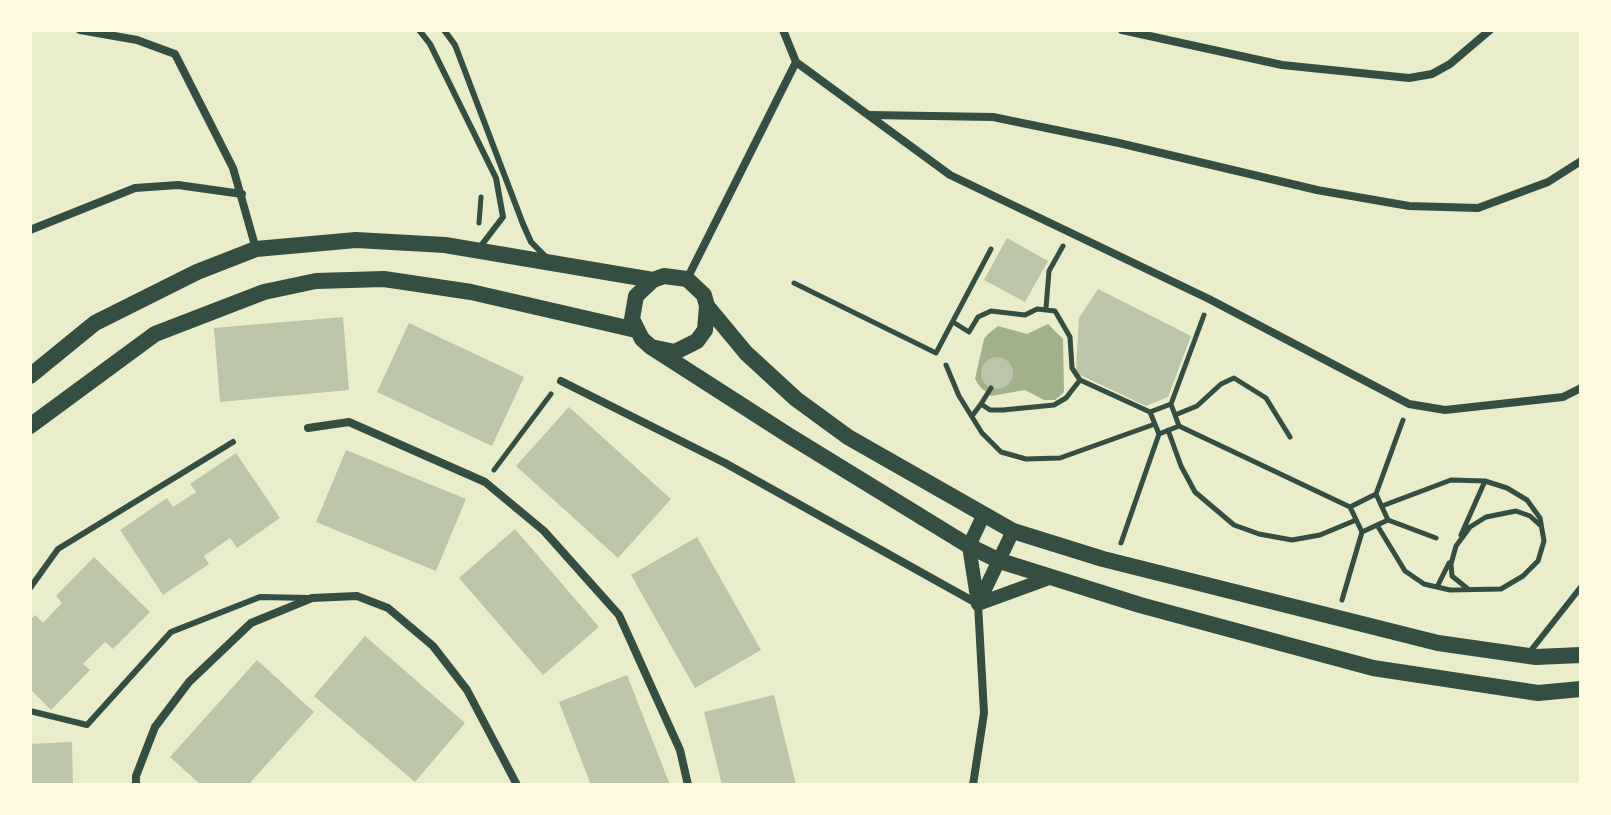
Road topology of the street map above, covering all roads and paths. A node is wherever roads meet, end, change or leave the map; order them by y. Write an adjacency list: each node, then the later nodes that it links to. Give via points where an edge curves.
1 (80, 30): 10 (street, via 137,40 175,54)
2 (419, 30): 15 (lane, via 496,178 503,217)
3 (444, 30): 16 (lane, via 455,45 531,242)
4 (783, 30): 7 (street)
5 (1122, 30): 6 (street, via 1282,65 1409,78 1441,69)
6 (1490, 30)
7 (796, 62): 8 (street); 17 (street)
8 (869, 115): 9 (street, via 993,117 1409,206 1478,208 1548,182); 12 (street, via 950,175)
9 (1581, 161)
10 (242, 194): 11 (street, via 178,185 135,188); 13 (street)
11 (30, 230)
12 (1070, 234): 20 (street); 22 (path, via 1049,271)
13 (256, 249): 15 (main road, via 356,240); 27 (main road, via 95,323)
14 (991, 249): 23 (path)
15 (477, 250): 16 (main road)
16 (551, 263): 18 (main road)
17 (687, 279): 18 (main road); 21 (main road, via 704,295)
18 (653, 280): 24 (main road, via 636,296)
19 (794, 283): 23 (path, via 936,353)
20 (1209, 299): 33 (path); 34 (street)
21 (707, 306): 25 (main road, via 705,330 697,341 675,352); 51 (main road, via 746,353 796,399 848,437)
22 (1046, 308): 23 (path, via 1025,315 991,311 978,317 969,332); 28 (path, via 1055,311 1070,337 1072,368)
23 (953, 322)
24 (636, 330): 25 (main road); 39 (main road, via 457,289 384,279 316,281 264,292 155,334)
25 (651, 347): 59 (main road)
26 (946, 365): 37 (path)
27 (30, 376)
28 (1080, 380): 32 (path, via 1054,405 990,410); 35 (path)
29 (561, 381): 47 (path); 69 (street, via 725,463)
30 (991, 388): 32 (path)
31 (1581, 388): 34 (street, via 1563,397 1445,410)
32 (981, 404): 37 (path)
33 (1171, 404): 35 (path); 36 (path)
34 (1409, 404): 48 (path)
35 (1150, 412): 38 (path)
36 (1175, 415): 40 (path); 44 (path, via 1197,406 1234,378 1266,398)
37 (972, 417): 38 (path, via 1001,452 1026,459 1060,458)
38 (1155, 424): 43 (path)
39 (30, 426)
40 (1179, 426): 42 (path); 50 (path)
41 (308, 428): 47 (street, via 349,422)
42 (1168, 430): 43 (path); 52 (path, via 1195,492 1234,525 1292,540)
43 (1159, 434): 62 (path)
44 (1290, 437)
45 (233, 442): 66 (lane, via 58,549)
46 (1485, 481): 49 (path, via 1451,480); 55 (path, via 1527,500); 60 (path)
47 (485, 482): 77 (street, via 544,531 619,615 680,750)
48 (1376, 494): 49 (path); 50 (path)
49 (1382, 506): 53 (path)
50 (1350, 507): 52 (path)
51 (983, 516): 56 (main road); 59 (street)
52 (1356, 520): 57 (path)
53 (1388, 520): 54 (path); 58 (path)
54 (1377, 525): 57 (path); 64 (path, via 1405,571)
55 (1542, 526): 60 (path, via 1530,516 1502,512 1470,527); 67 (path, via 1538,561 1523,576 1501,589)
56 (1013, 531): 61 (street); 62 (main road)
57 (1362, 532): 70 (path)
58 (1436, 538)
59 (969, 546): 61 (main road); 69 (street)
60 (1456, 546): 64 (path); 67 (path, via 1452,576)
61 (1000, 561): 63 (main road); 69 (street)
62 (1114, 562): 70 (main road)
63 (1052, 577): 69 (street); 73 (main road, via 1373,668 1538,693)
64 (1437, 587): 67 (path)
65 (1581, 587): 72 (lane)
66 (30, 588)
67 (1476, 592)
68 (312, 598): 74 (lane, via 260,597 171,632 87,725); 75 (street, via 251,623 189,682 155,727); 76 (street, via 357,596 378,604 433,646 467,690)
69 (978, 604): 78 (street, via 984,713)
70 (1336, 619): 72 (main road, via 1438,643)
71 (1581, 655): 72 (main road)
72 (1527, 656)
73 (1581, 689)
74 (30, 711)
75 (136, 785)
76 (517, 785)
77 (688, 785)
78 (973, 785)

